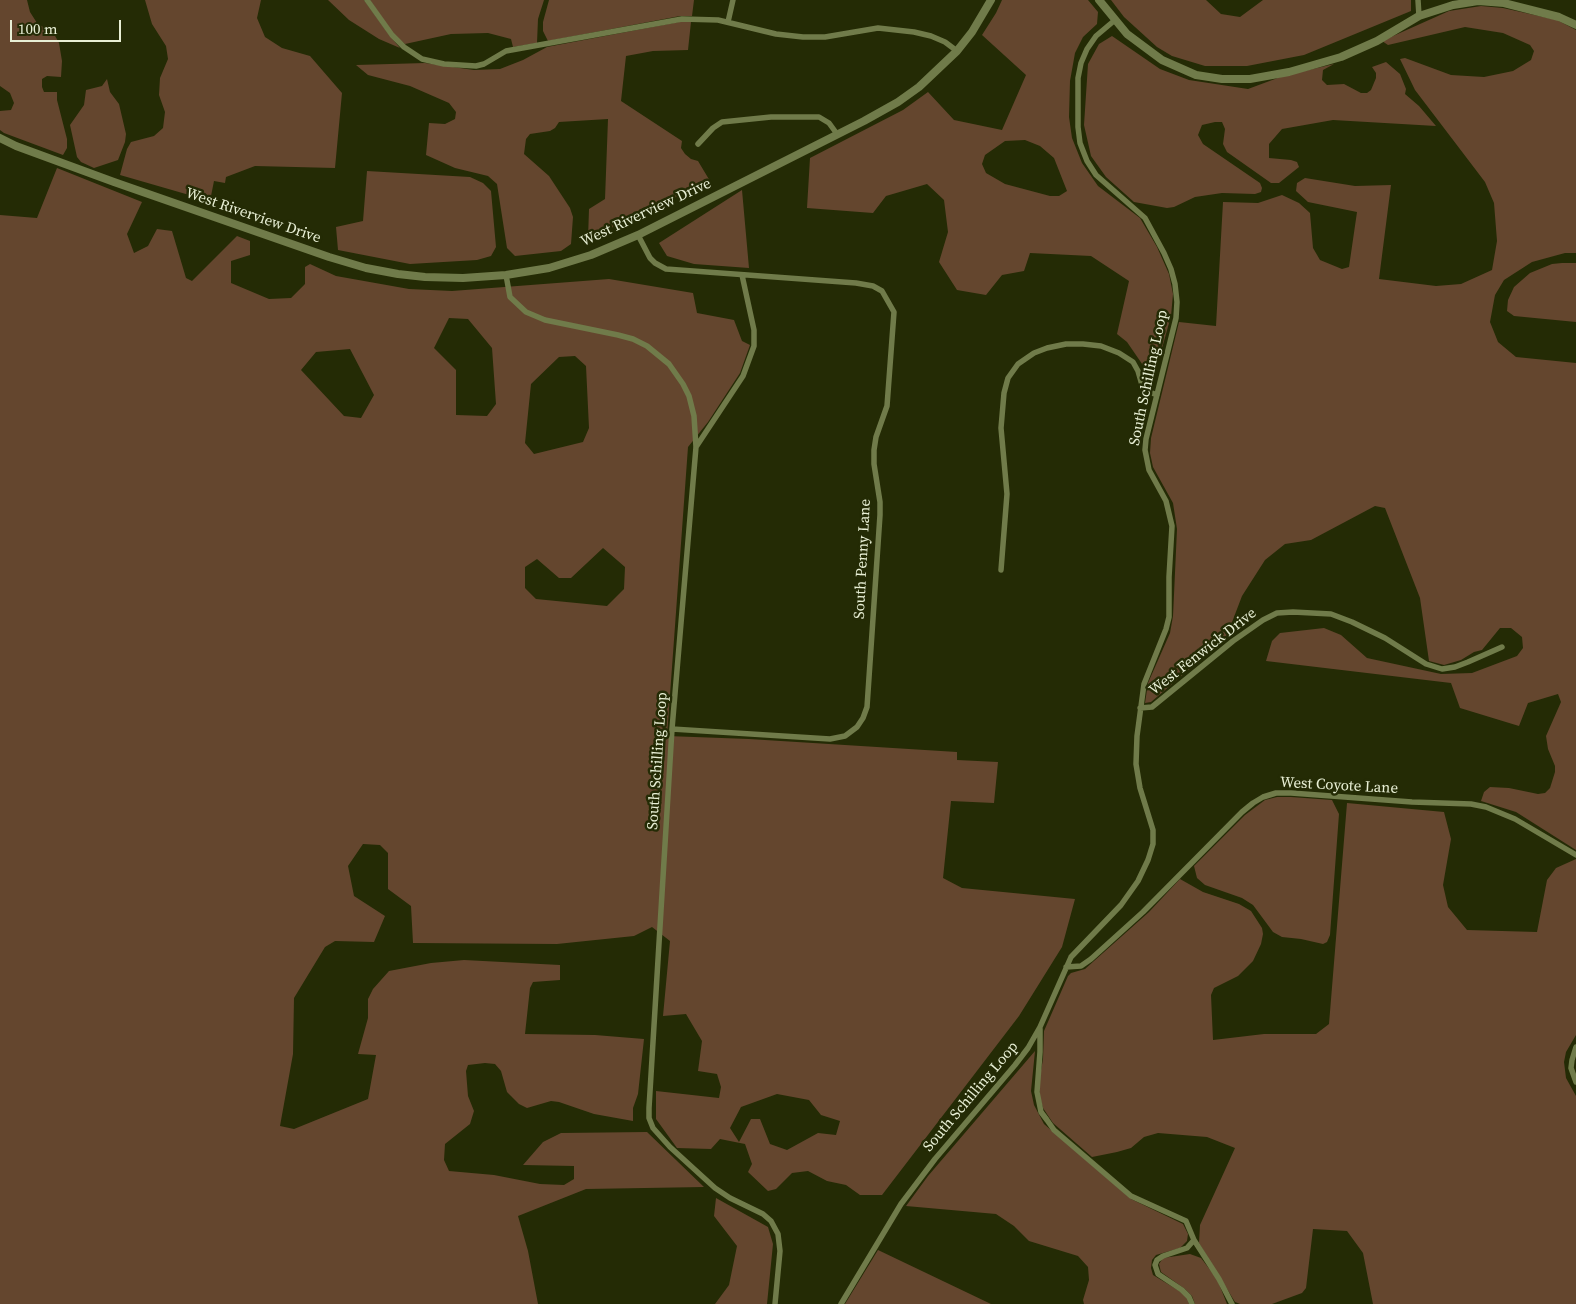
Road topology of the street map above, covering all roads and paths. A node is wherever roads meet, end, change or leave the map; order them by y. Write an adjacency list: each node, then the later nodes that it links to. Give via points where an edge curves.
1 (367, 0): 8 (street, via 392,35 422,59 476,66 506,51 665,22 700,19)
2 (733, 0): 8 (street)
3 (991, 0): 10 (street, West Riverview Drive)
4 (1099, 0): 7 (street)
5 (1418, 0): 6 (street)
6 (1420, 16): 7 (street, via 1341,57 1250,80 1196,75 1162,60 1127,34); 9 (street, via 1478,1 1532,9)
7 (1115, 20): 17 (street, South Schilling Loop, via 1096,36 1081,63 1078,127 1086,161 1106,184 1145,218 1171,269 1176,293 1176,318)
8 (728, 22): 10 (street, via 803,37 878,28 914,32 945,42)
9 (1576, 25)
10 (957, 51): 11 (street, West Riverview Drive, via 898,102)
11 (838, 134): 13 (street, via 829,123 819,118 771,117 722,122); 14 (street, West Riverview Drive)
12 (0, 138): 15 (street, West Riverview Drive, via 114,182 366,268 425,277)
13 (698, 144)
14 (638, 234): 15 (street, West Riverview Drive, via 583,258); 16 (street, South Penny Lane, via 650,258 666,268)
15 (506, 275): 18 (street, South Schilling Loop, via 510,297 526,312 545,320 633,339 660,355 677,374 689,396)
16 (742, 275): 18 (street, via 754,330 754,346 743,376); 22 (street, South Penny Lane, via 873,286 882,291 894,312 888,406 874,450 880,515 866,707 857,727 845,736 830,739)
17 (1157, 395): 19 (street, via 1142,385 1132,362 1101,346 1066,344 1034,353 1018,364 1008,378 1004,393 1001,428 1007,494); 21 (street, South Schilling Loop, via 1145,450 1149,470 1166,501 1172,526 1169,617 1144,684)
18 (696, 447): 22 (street, South Schilling Loop)
19 (1001, 570)
20 (1502, 647): 21 (street, West Fenwick Drive, via 1442,669 1426,664 1385,638 1331,614 1277,613 1233,642 1152,707)
21 (1140, 708): 24 (street, South Schilling Loop, via 1136,764 1153,830 1153,844 1138,880 1121,905 1078,948)
22 (672, 729): 29 (street, South Schilling Loop, via 650,1118 653,1128 670,1147 715,1188 771,1221 778,1234 780,1251)
23 (1576, 855): 24 (street, West Coyote Lane, via 1516,819 1486,807 1276,793 1252,803 1091,959 1081,966)
24 (1066, 967): 25 (street, South Schilling Loop)
25 (1040, 1027): 28 (street, via 1036,1092 1041,1112 1054,1130 1131,1196 1186,1221); 30 (street, South Schilling Loop, via 1015,1065 901,1204)
26 (1576, 1047): 27 (street, via 1571,1068)
27 (1576, 1082)
28 (1194, 1240): 31 (street, via 1187,1248 1163,1256 1155,1265 1158,1274 1182,1290); 32 (street)
29 (775, 1304)
30 (841, 1304)
31 (1192, 1304)
32 (1232, 1304)

